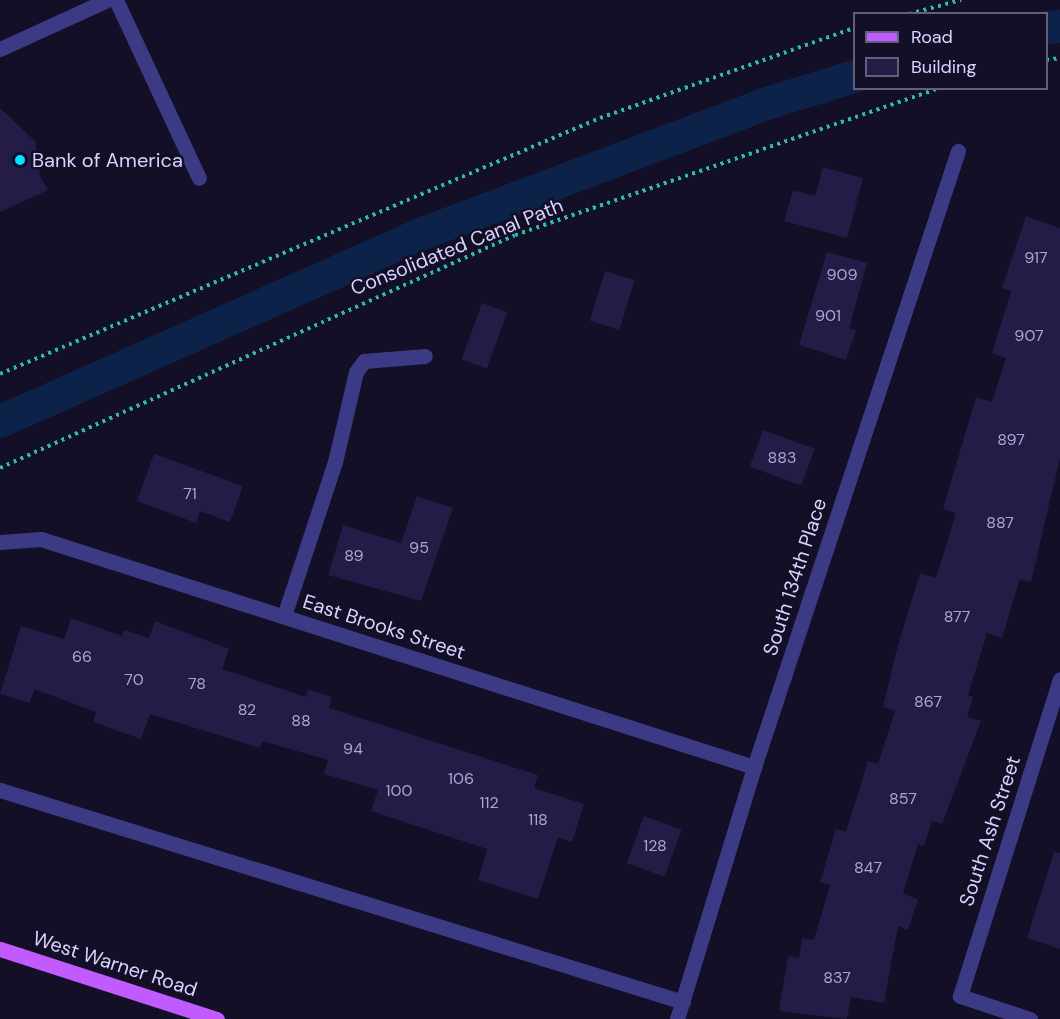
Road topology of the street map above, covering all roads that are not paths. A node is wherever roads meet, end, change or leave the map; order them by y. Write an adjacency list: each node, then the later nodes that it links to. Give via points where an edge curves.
1 (107, 0): 3 (street)
2 (116, 0): 5 (street)
3 (0, 49)
4 (958, 151): 10 (street, South 134th Place)
5 (199, 178)
6 (426, 356): 8 (street, via 364,360 356,372 335,462)
7 (0, 542): 8 (street, East Brooks Street, via 41,539)
8 (284, 616): 10 (street, East Brooks Street)
9 (1060, 679): 16 (street, South Ash Street, via 960,996)
10 (754, 766): 13 (street, South 134th Place)
11 (0, 790): 13 (street)
12 (0, 949): 14 (main road, West Warner Road)
13 (682, 1002): 15 (street, South 134th Place)
14 (217, 1019)
15 (677, 1019)
16 (1030, 1019)

